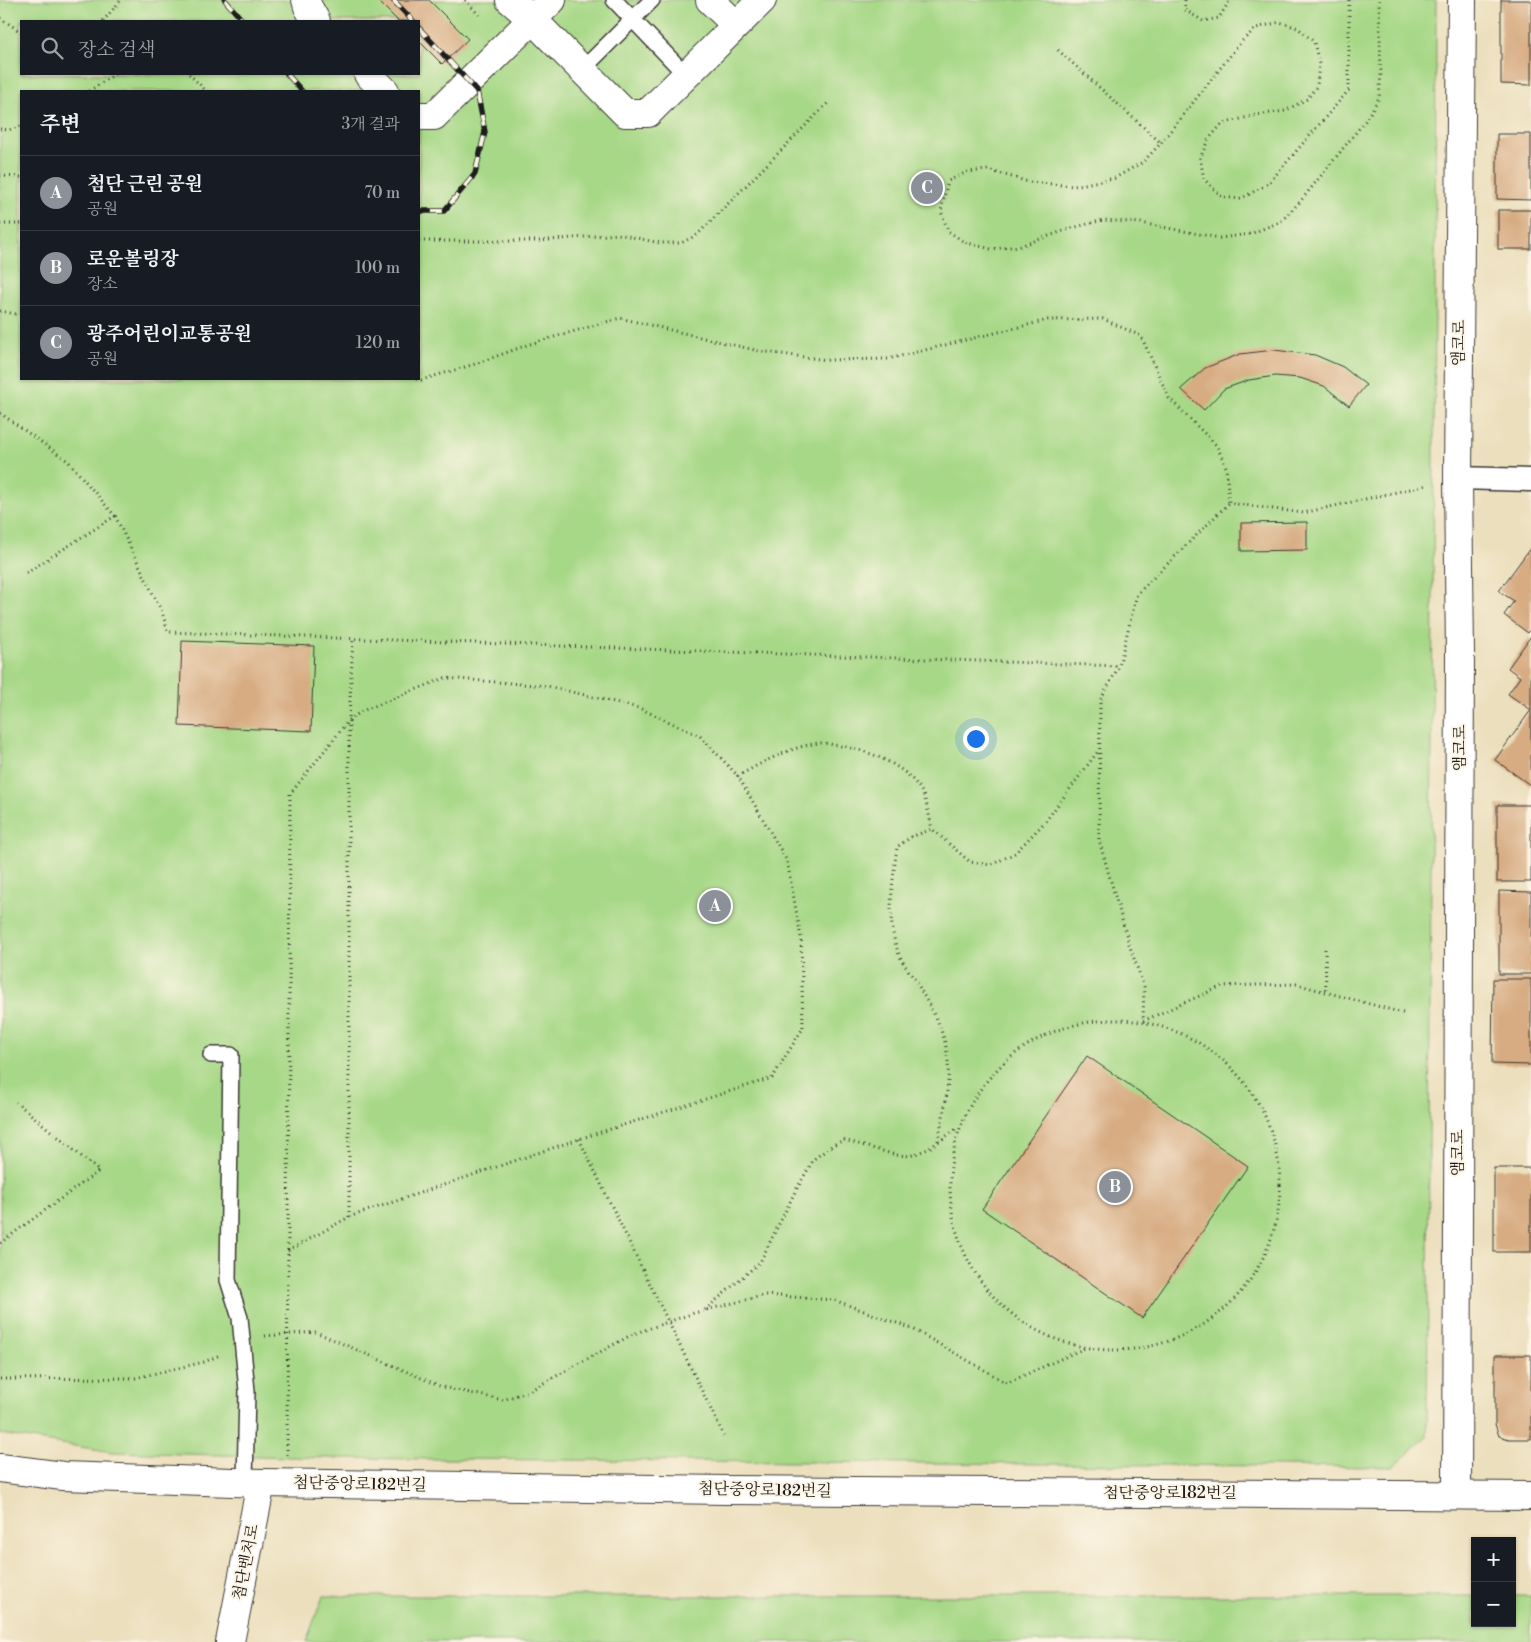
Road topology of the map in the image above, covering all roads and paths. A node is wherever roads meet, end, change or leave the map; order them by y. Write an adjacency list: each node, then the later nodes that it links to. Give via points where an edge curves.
1 (121, 0): 17 (path)
2 (306, 0): 18 (street)
3 (466, 0): 15 (path)
4 (510, 0): 19 (street)
5 (552, 0): 19 (street)
6 (614, 0): 20 (lane)
7 (652, 0): 20 (lane)
8 (710, 0): 21 (street)
9 (762, 0): 21 (street)
10 (1185, 0): 11 (path, via 1185,10 1203,21 1219,18)
11 (1230, 0)
12 (1350, 0): 36 (path, via 1349,90 1268,184 1240,199 1222,197 1204,179 1200,158 1208,140 1222,124 1285,110 1307,99 1317,86 1319,64 1314,42 1298,28 1280,22 1256,28 1241,42)
13 (1379, 0): 36 (path, via 1379,98 1366,120 1280,222 1250,234 1220,238 1141,223 1104,220 1020,246 991,249 964,242 948,231 941,211 948,181 966,172 988,170 1029,182 1074,186 1115,178 1143,162)
14 (1462, 0): 46 (street, 앰코로)
15 (479, 15)
16 (0, 18): 22 (path)
17 (104, 20)
18 (315, 20)
19 (533, 20): 24 (street); 33 (street, via 434,116)
20 (633, 20): 24 (lane); 28 (lane)
21 (736, 25): 28 (street)
22 (20, 31)
23 (1058, 50): 36 (path)
24 (582, 70): 28 (street, via 625,113 648,113)
25 (113, 75): 29 (path)
26 (190, 75): 30 (path)
27 (369, 75): 31 (street)
28 (686, 75)
29 (90, 90)
30 (205, 90)
31 (384, 90)
32 (828, 103): 41 (path, via 697,235 681,243 660,243 618,234 539,241)
33 (420, 116)
34 (20, 126): 35 (path)
35 (0, 129)
36 (1161, 143)
37 (0, 176): 38 (path)
38 (20, 177)
39 (0, 224): 40 (path)
40 (20, 224)
41 (420, 241)
42 (0, 311): 43 (path)
43 (20, 315)
44 (420, 380): 48 (path, via 620,318 759,351 827,360 888,359 1048,320 1104,320 1140,336 1169,398 1217,446 1226,467)
45 (0, 413): 49 (path, via 68,461)
46 (1458, 478): 47 (street); 48 (path, via 1303,512); 79 (street, 앰코로)
47 (1531, 480)
48 (1229, 503): 52 (path, via 1137,594)
49 (115, 516): 50 (path); 51 (path, via 162,612 168,632)
50 (23, 575)
51 (353, 638): 52 (path); 53 (path)
52 (1119, 666): 54 (path, via 1100,701)
53 (349, 720): 55 (path, via 362,711 445,678 547,686 639,708 700,736); 66 (path); 68 (path, via 290,794)
54 (1100, 750): 56 (path, via 1045,822 1015,853 991,865 970,862); 60 (path, via 1099,840 1144,987)
55 (738, 776): 56 (path, via 782,753 820,743 873,753 903,772 919,787); 64 (path, via 787,861 801,937 803,1028 772,1078)
56 (932, 829): 65 (path, via 897,847 890,922 897,951 918,984 944,1041 949,1065)
57 (1326, 949): 58 (path)
58 (1326, 992): 59 (path); 60 (path, via 1296,984 1222,986)
59 (1403, 1012)
60 (1143, 1021): 63 (path, via 1085,1021 1031,1041 987,1078); 73 (path, via 1193,1038 1234,1069 1264,1112 1280,1162 1279,1214 1262,1263 1230,1305 1187,1334 1137,1349)
61 (211, 1055): 72 (lane, via 231,1055 228,1280 240,1318)
62 (16, 1102): 67 (path, via 99,1171)
63 (958, 1128): 65 (path); 73 (path, via 948,1184 958,1241 986,1290 1031,1328)
64 (578, 1139): 66 (path); 70 (path)
65 (938, 1141): 69 (path, via 910,1156 844,1140 814,1159 760,1262)
66 (349, 1217): 68 (path)
67 (0, 1243)
68 (288, 1251): 71 (path)
69 (704, 1310): 70 (path); 73 (path, via 765,1295 834,1300 913,1329 1007,1383)
70 (668, 1322): 71 (path, via 633,1334 529,1391 503,1400 442,1387 316,1332); 75 (path)
71 (288, 1334): 72 (path, via 260,1336); 76 (path)
72 (242, 1344): 74 (path, via 204,1362 134,1378); 78 (lane)
73 (1084, 1348)
74 (0, 1379)
75 (724, 1436)
76 (287, 1456)
77 (0, 1468): 78 (street, 첨단중앙로182번길, via 62,1476)
78 (253, 1482): 79 (street, 첨단중앙로182번길, via 726,1490); 81 (street, 첨단벤처로)
79 (1457, 1495): 80 (street, 첨단중앙로182번길)
80 (1531, 1496)
81 (230, 1642)

